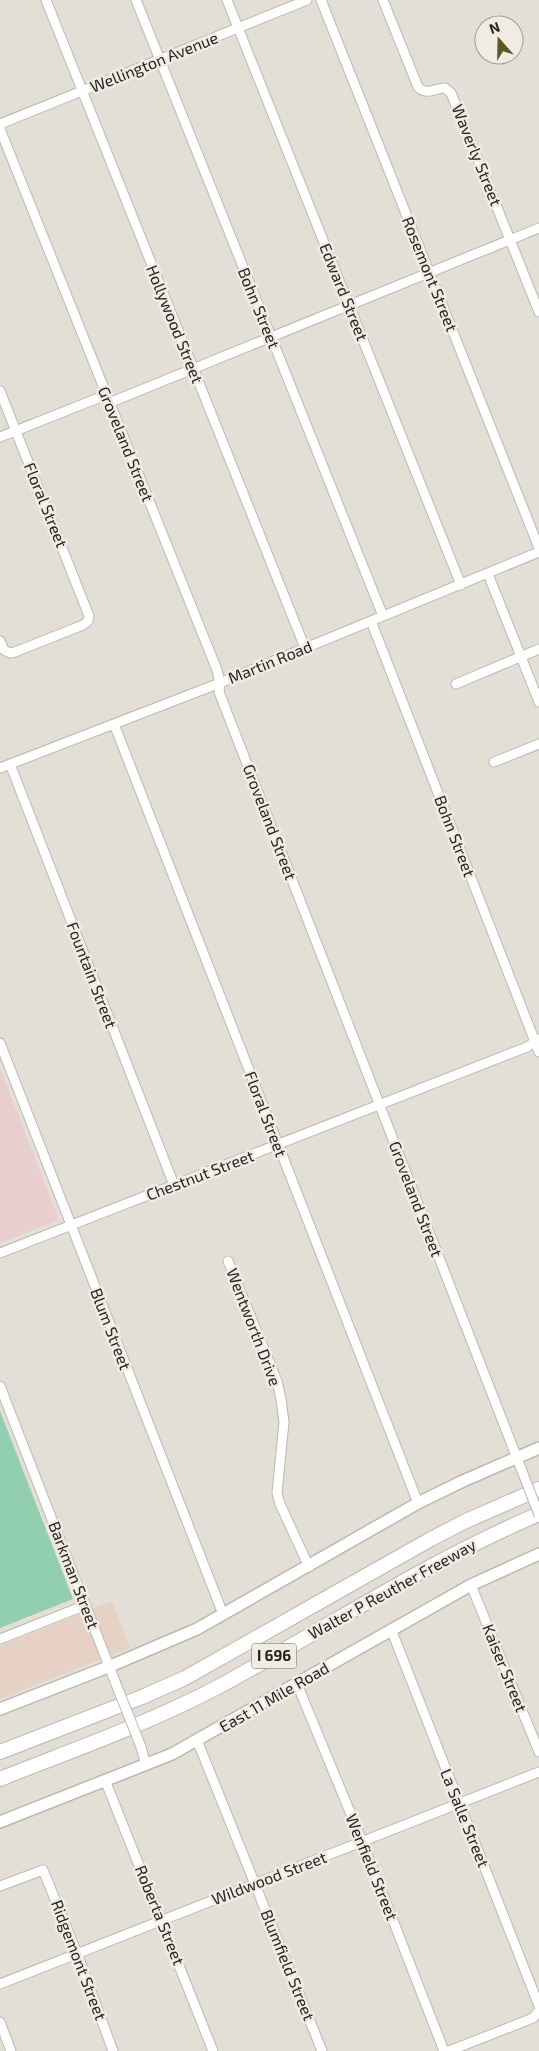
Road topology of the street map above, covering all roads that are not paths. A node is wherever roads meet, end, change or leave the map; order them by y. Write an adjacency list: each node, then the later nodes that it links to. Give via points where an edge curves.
1 (46, 0): 9 (street, Hollywood Street)
2 (136, 0): 8 (street, Bohn Street)
3 (227, 0): 7 (street, Edward Street)
4 (307, 0): 7 (street, Wellington Avenue)
5 (321, 0): 14 (street, Rosemont Street)
6 (383, 0): 13 (street, Waverly Street, via 418,87 429,92 445,88 451,93)
7 (238, 28): 8 (street, Wellington Avenue); 15 (street, Edward Street)
8 (160, 59): 9 (street, Wellington Avenue); 17 (street, Bohn Street)
9 (82, 91): 10 (street, Wellington Avenue); 18 (street, Hollywood Street)
10 (0, 124)
11 (0, 129): 20 (street, Groveland Street)
12 (539, 228): 13 (street)
13 (510, 240): 14 (street); 16 (street, Waverly Street)
14 (430, 273): 15 (street); 23 (street, Rosemont Street)
15 (349, 305): 17 (street); 26 (street, Edward Street)
16 (539, 312)
17 (271, 337): 18 (street); 27 (street, Bohn Street)
18 (193, 369): 20 (street); 30 (street, Hollywood Street)
19 (0, 391): 21 (street, Floral Street)
20 (108, 399): 21 (street); 33 (street, Groveland Street)
21 (16, 431): 22 (street); 29 (street, Floral Street, via 89,619 83,625 15,652 7,652)
22 (0, 437)
23 (539, 548)
24 (539, 552): 25 (street, Martin Road)
25 (488, 574): 26 (street, Martin Road); 32 (street)
26 (461, 585): 27 (street, Martin Road)
27 (383, 616): 28 (street, Martin Road)
28 (371, 621): 30 (street, Martin Road); 41 (street, Bohn Street)
29 (1, 644)
30 (305, 648): 33 (street, Martin Road)
31 (539, 649): 32 (street)
32 (522, 656): 34 (street); 35 (street)
33 (220, 683): 36 (street, Martin Road); 44 (street, Groveland Street, via 219,692)
34 (456, 684)
35 (539, 702)
36 (114, 724): 39 (street, Martin Road); 45 (street, Floral Street)
37 (539, 744): 38 (street)
38 (494, 762)
39 (10, 764): 40 (street, Martin Road); 46 (street, Fountain Street)
40 (0, 768)
41 (537, 1041): 43 (street, Bohn Street); 44 (street, Chestnut Street)
42 (0, 1043): 47 (street, Blum Street)
43 (539, 1052)
44 (379, 1105): 45 (street, Chestnut Street); 52 (street, Groveland Street)
45 (278, 1144): 46 (street, Chestnut Street); 54 (street, Floral Street)
46 (174, 1185): 47 (street, Chestnut Street)
47 (70, 1225): 48 (street, Chestnut Street); 60 (street, Blum Street)
48 (0, 1253)
49 (228, 1261): 57 (street, Wentworth Drive, via 277,1381 284,1422 277,1494)
50 (0, 1386): 59 (street, Barkman Street)
51 (539, 1448): 52 (main road)
52 (516, 1457): 54 (main road); 55 (street, Groveland Street, bridge)
53 (539, 1489): 67 (highway, Walter P Reuther Freeway / I 696, via 431,1539 185,1678)
54 (418, 1503): 57 (main road)
55 (539, 1514): 71 (highway, Walter P Reuther Freeway / I 696, via 444,1558 189,1702)
56 (539, 1554): 58 (main road, East 11 Mile Road)
57 (309, 1567): 60 (main road)
58 (471, 1585): 61 (main road, East 11 Mile Road); 68 (street, Kaiser Street)
59 (86, 1605): 62 (street); 63 (street, Barkman Street)
60 (223, 1614): 63 (main road, via 174,1640)
61 (391, 1630): 64 (main road, East 11 Mile Road); 73 (street, La Salle Street)
62 (0, 1639)
63 (108, 1667): 65 (main road); 69 (street, Barkman Street, bridge)
64 (297, 1684): 66 (main road, East 11 Mile Road); 75 (street, Wenfield Street)
65 (0, 1709)
66 (197, 1740): 69 (main road, East 11 Mile Road); 76 (street, Blumfield Street)
67 (0, 1752)
68 (539, 1752)
69 (146, 1765): 72 (main road, East 11 Mile Road)
70 (539, 1772): 73 (street, Wildwood Street)
71 (0, 1779)
72 (105, 1780): 74 (main road, East 11 Mile Road); 78 (street, Roberta Street)
73 (460, 1803): 75 (street, Wildwood Street); 81 (street, La Salle Street)
74 (0, 1822)
75 (362, 1841): 76 (street, Wildwood Street); 88 (street, Wenfield Street)
76 (256, 1883): 78 (street, Wildwood Street); 87 (street, Blumfield Street)
77 (0, 1886): 79 (street, Ridgemont Street, via 43,1870)
78 (162, 1920): 79 (street, Wildwood Street); 86 (street, Roberta Street)
79 (78, 1953): 80 (street, Wildwood Street); 85 (street, Ridgemont Street)
80 (0, 1984)
81 (539, 2006)
82 (539, 2012): 89 (street, via 533,2018)
83 (0, 2022): 84 (street)
84 (11, 2051)
85 (113, 2051)
86 (213, 2051)
87 (322, 2051)
88 (444, 2051)
89 (450, 2051)

